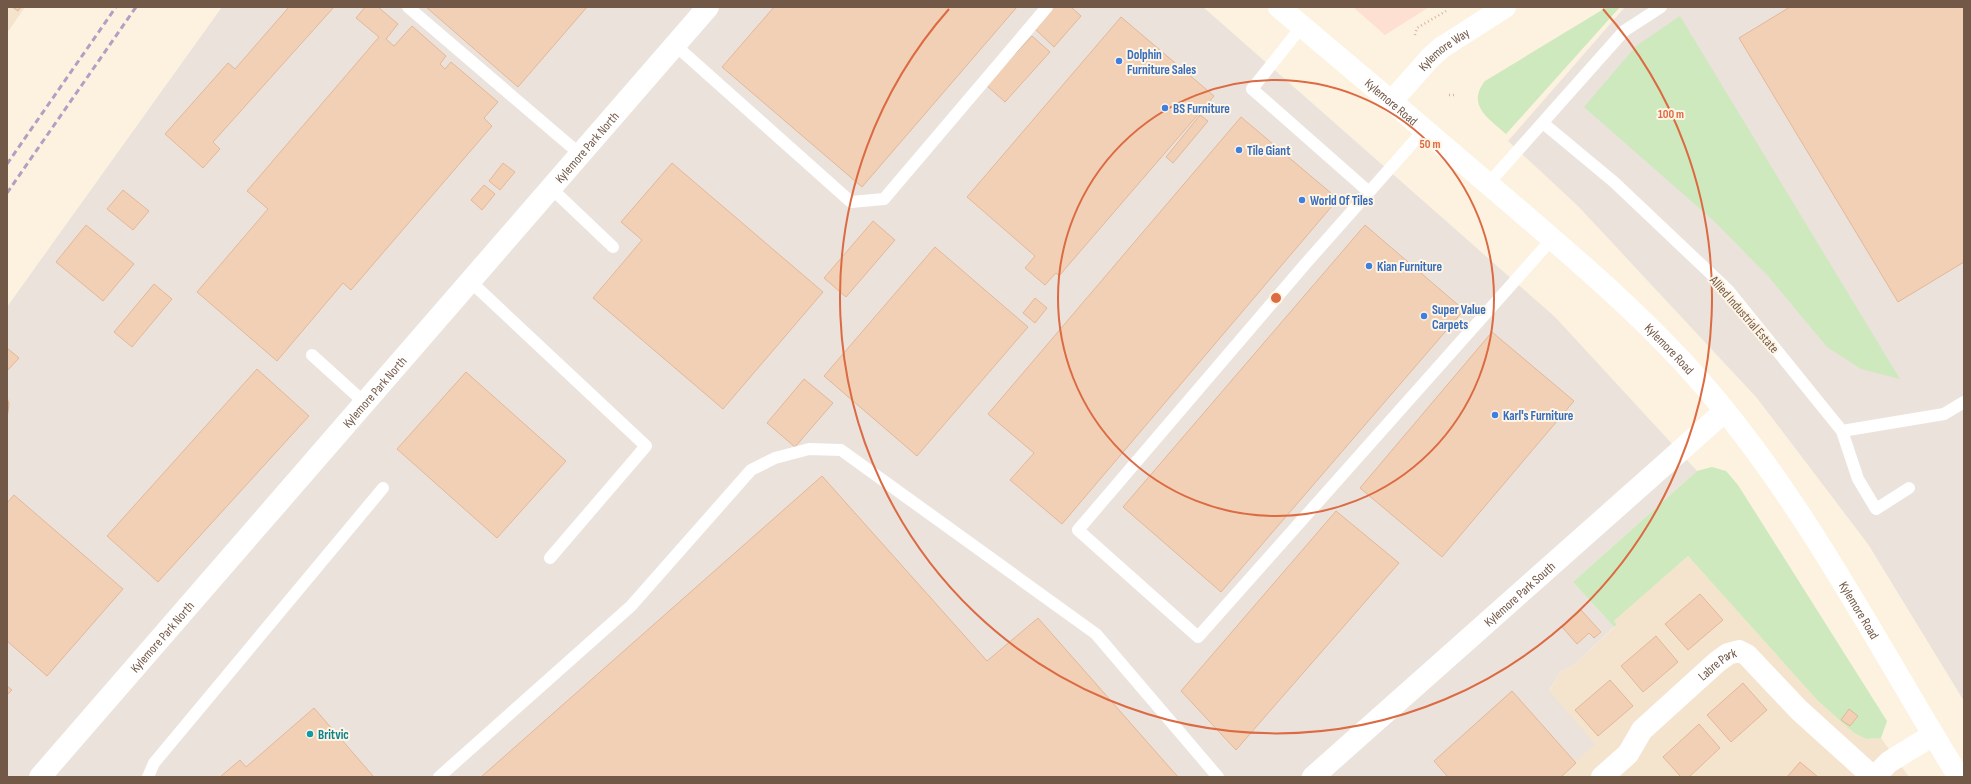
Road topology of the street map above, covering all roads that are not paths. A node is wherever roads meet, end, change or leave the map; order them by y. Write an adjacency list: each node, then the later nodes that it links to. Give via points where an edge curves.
1 (408, 7): 12 (lane)
2 (708, 7): 8 (street, Kylemore Park North)
3 (1047, 7): 8 (lane, via 884,199 851,202)
4 (1279, 7): 7 (street, Kylemore Road)
5 (1506, 7): 9 (street, Kylemore Way, via 1441,48)
6 (1661, 7): 10 (lane, via 1624,31)
7 (1302, 26): 9 (street, Kylemore Road); 15 (lane, via 1252,89)
8 (675, 45): 12 (street, Kylemore Park North)
9 (1391, 102): 11 (street, Kylemore Road)
10 (1543, 122): 13 (lane); 23 (lane, Allied Industrial Estate, via 1614,182 1728,290)
11 (1424, 130): 13 (street, Kylemore Road); 15 (lane)
12 (581, 156): 14 (street, Kylemore Park North)
13 (1488, 184): 16 (street, Kylemore Road)
14 (552, 189): 17 (lane); 18 (street, Kylemore Park North)
15 (1369, 192): 16 (lane, via 1078,530 1198,637)
16 (1552, 239): 22 (street, Kylemore Road, via 1672,351)
17 (613, 247)
18 (471, 282): 21 (street, Kylemore Park North); 26 (lane, via 646,446)
19 (312, 355): 21 (lane)
20 (1964, 402): 23 (lane, via 1939,416)
21 (365, 403): 28 (street, Kylemore Park North)
22 (1725, 411): 27 (street, Kylemore Road, via 1761,457 1805,522); 32 (street, Kylemore Park South)
23 (1842, 431): 25 (lane, via 1858,479 1876,509)
24 (383, 488): 29 (lane, via 154,763)
25 (1909, 488)
26 (550, 558)
27 (1933, 735): 34 (street, Labre Park, via 1889,762); 35 (street, Kylemore Road)
28 (40, 777)
29 (148, 777)
30 (439, 777): 31 (lane, via 631,606 751,470 775,458 809,449 841,450 1096,634)
31 (1218, 777)
32 (1313, 777)
33 (1602, 777): 34 (street, Labre Park, via 1628,754 1642,730 1717,662 1728,654 1739,651 1747,655 1799,710)
34 (1874, 777)
35 (1959, 777)

